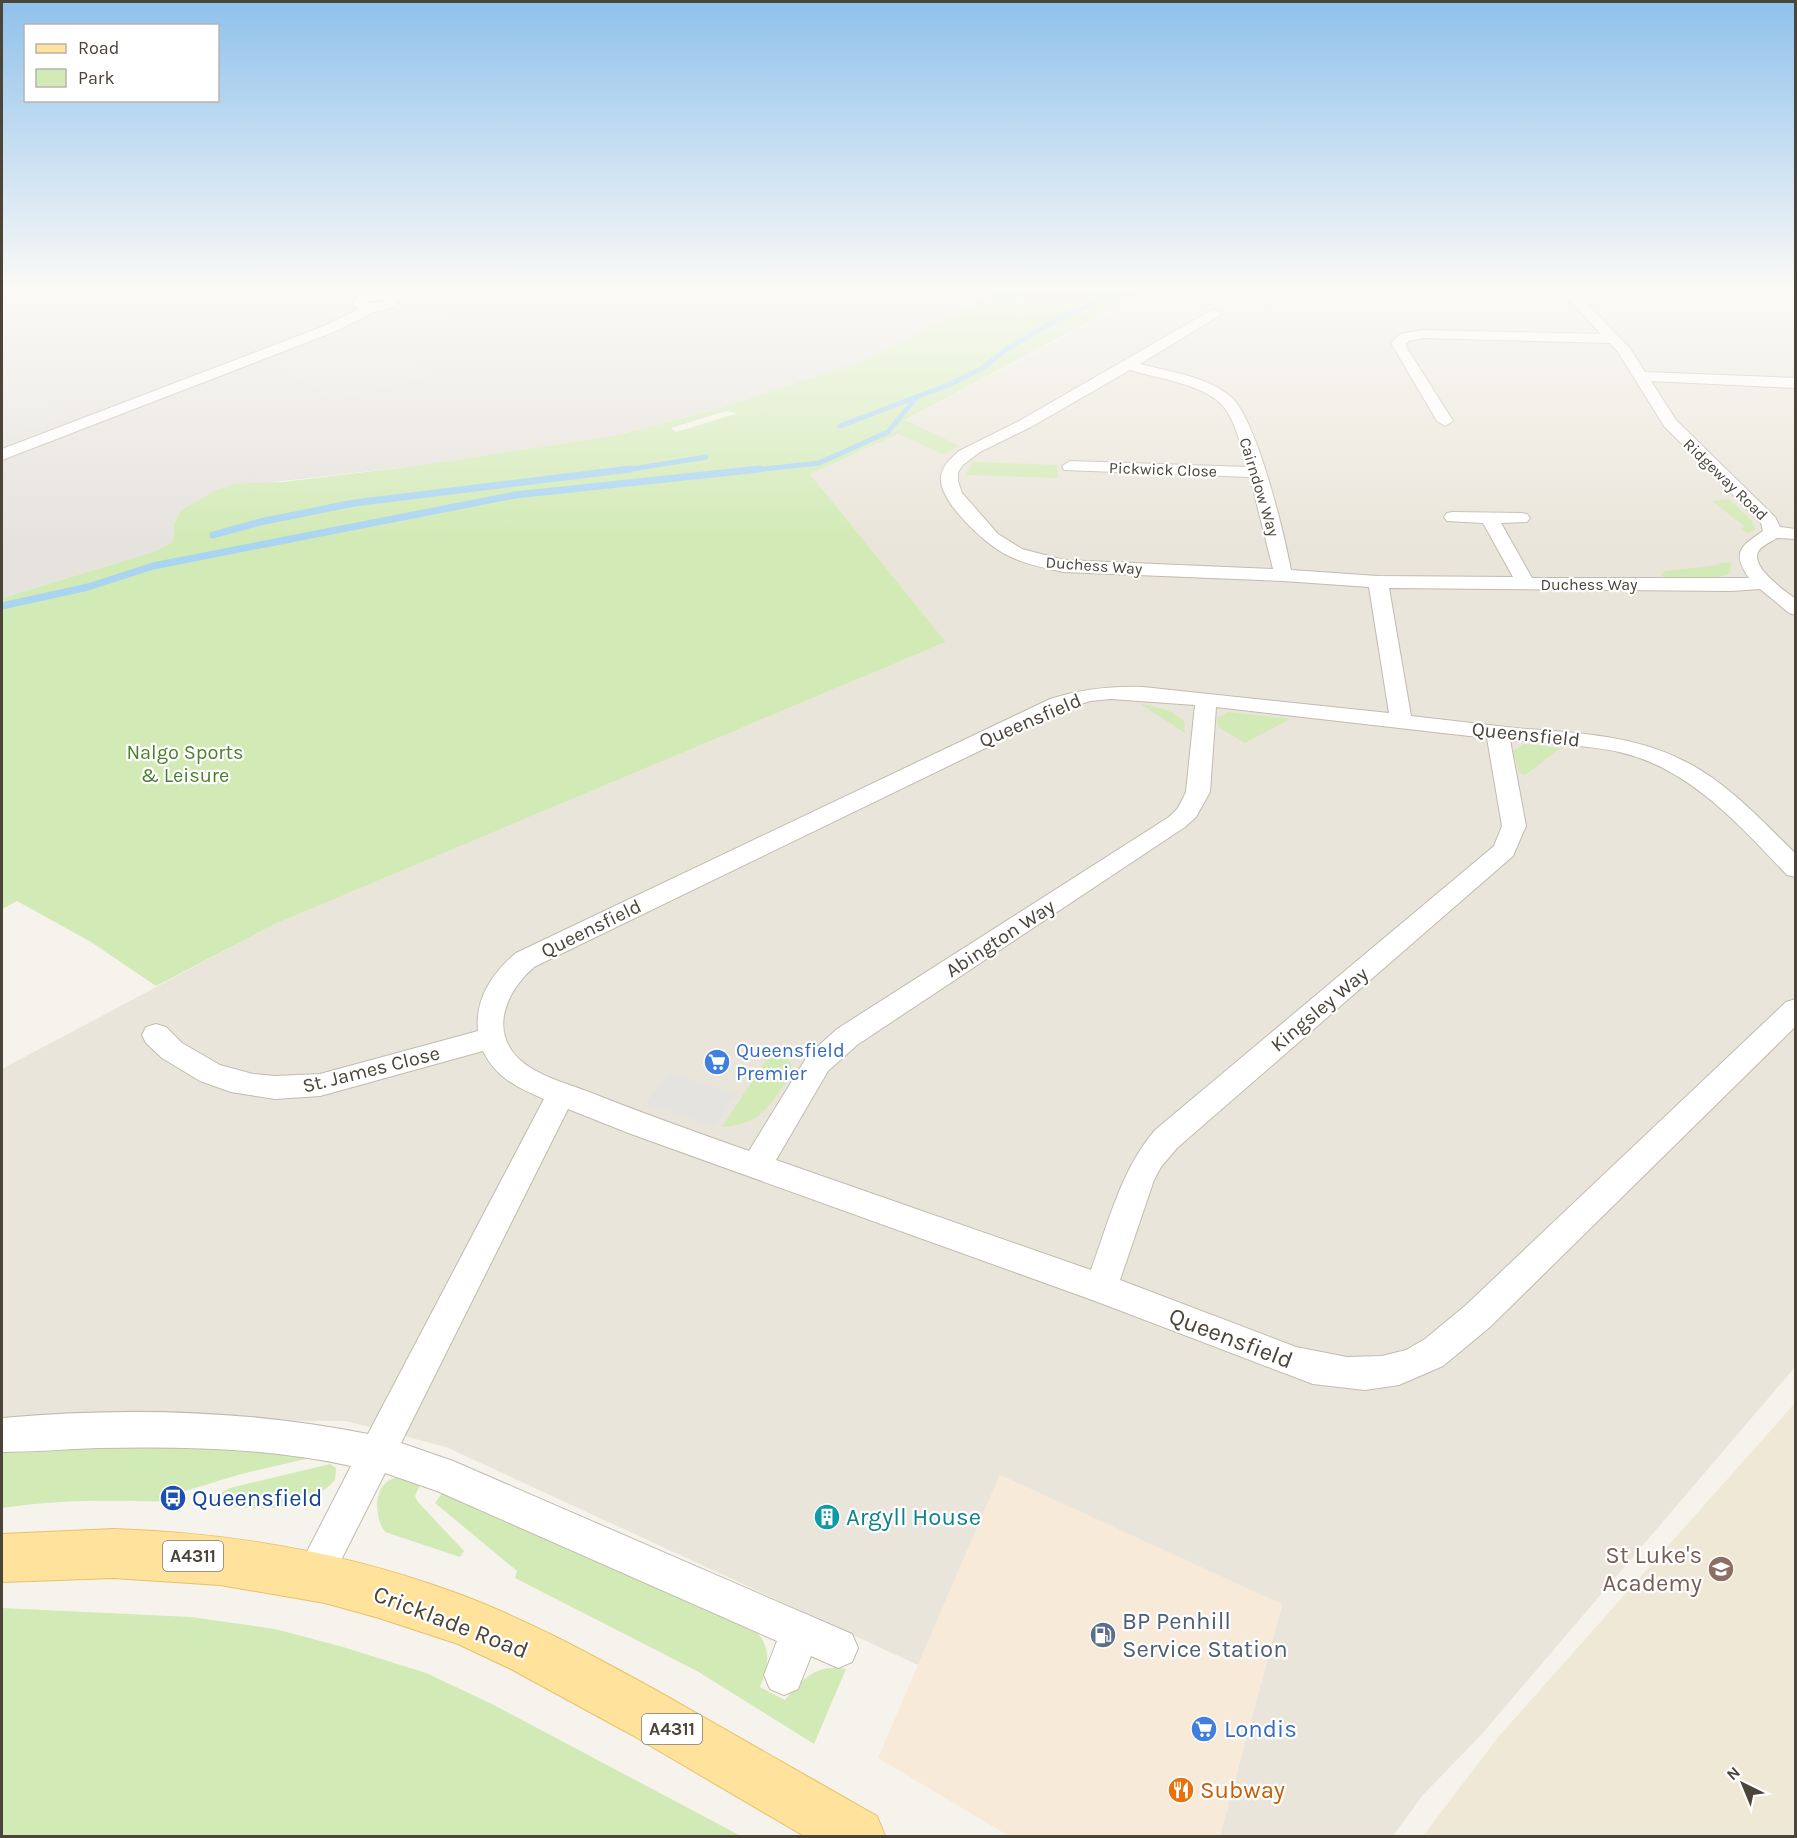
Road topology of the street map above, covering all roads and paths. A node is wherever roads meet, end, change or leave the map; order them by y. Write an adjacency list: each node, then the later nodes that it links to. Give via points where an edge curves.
1 (215, 373): 9 (street)
2 (1114, 373): 17 (street, Duchess Way, via 962,457 952,467 952,492 974,522 1008,550 1056,565)
3 (1154, 373): 11 (street, Cairndow Way, via 1226,400 1241,422)
4 (1415, 373): 8 (street)
5 (1639, 373): 6 (street, Ridgeway Road)
6 (1641, 376): 7 (street); 15 (street, Ridgeway Road, via 1670,423 1769,521)
7 (1796, 382)
8 (1445, 421)
9 (2, 455)
10 (1070, 466): 11 (street, Pickwick Close)
11 (1256, 472): 17 (street, Cairndow Way)
12 (1453, 518): 13 (street)
13 (1489, 518): 14 (street); 19 (street)
14 (1521, 518)
15 (1773, 532): 16 (street); 20 (street, via 1748,552 1748,565)
16 (1796, 534)
17 (1283, 575): 18 (street, Duchess Way)
18 (1378, 582): 19 (street, Duchess Way); 23 (street)
19 (1526, 583): 20 (street, Duchess Way)
20 (1764, 583): 21 (street)
21 (1796, 609)
22 (1206, 700): 23 (street, Queensfield); 28 (street, Queensfield, via 1108,693 1077,697 1048,708 525,960 509,974 497,993 490,1017); 30 (street, Abington Way, via 1198,792 1188,812 1168,829 839,1043 818,1064)
23 (1401, 720): 24 (street, Queensfield)
24 (1497, 732): 25 (street, Queensfield, via 1604,741 1658,757 1713,788); 31 (street, Kingsley Way, via 1514,826 1504,850 1166,1139 1139,1178)
25 (1795, 868)
26 (1796, 1009): 31 (street, Queensfield, via 1478,1316 1433,1354 1407,1368 1378,1373 1327,1372)
27 (156, 1035): 28 (street, St. James Close, via 193,1065 221,1078 269,1089 320,1084)
28 (492, 1038): 29 (street, Queensfield, via 509,1067 527,1080)
29 (561, 1094): 30 (street, Queensfield); 33 (street)
30 (756, 1166): 31 (street, Queensfield)
31 (1101, 1288)
32 (2, 1435): 33 (street, via 108,1429 218,1431 298,1439)
33 (377, 1454): 35 (street); 36 (street, via 440,1474)
34 (2, 1558): 35 (main road, Cricklade Road / A4311, via 138,1552 213,1558)
35 (314, 1575): 39 (main road, Cricklade Road / A4311, via 435,1610 514,1644 680,1733)
36 (800, 1632): 37 (street); 38 (street)
37 (838, 1648)
38 (783, 1675)
39 (856, 1836)

